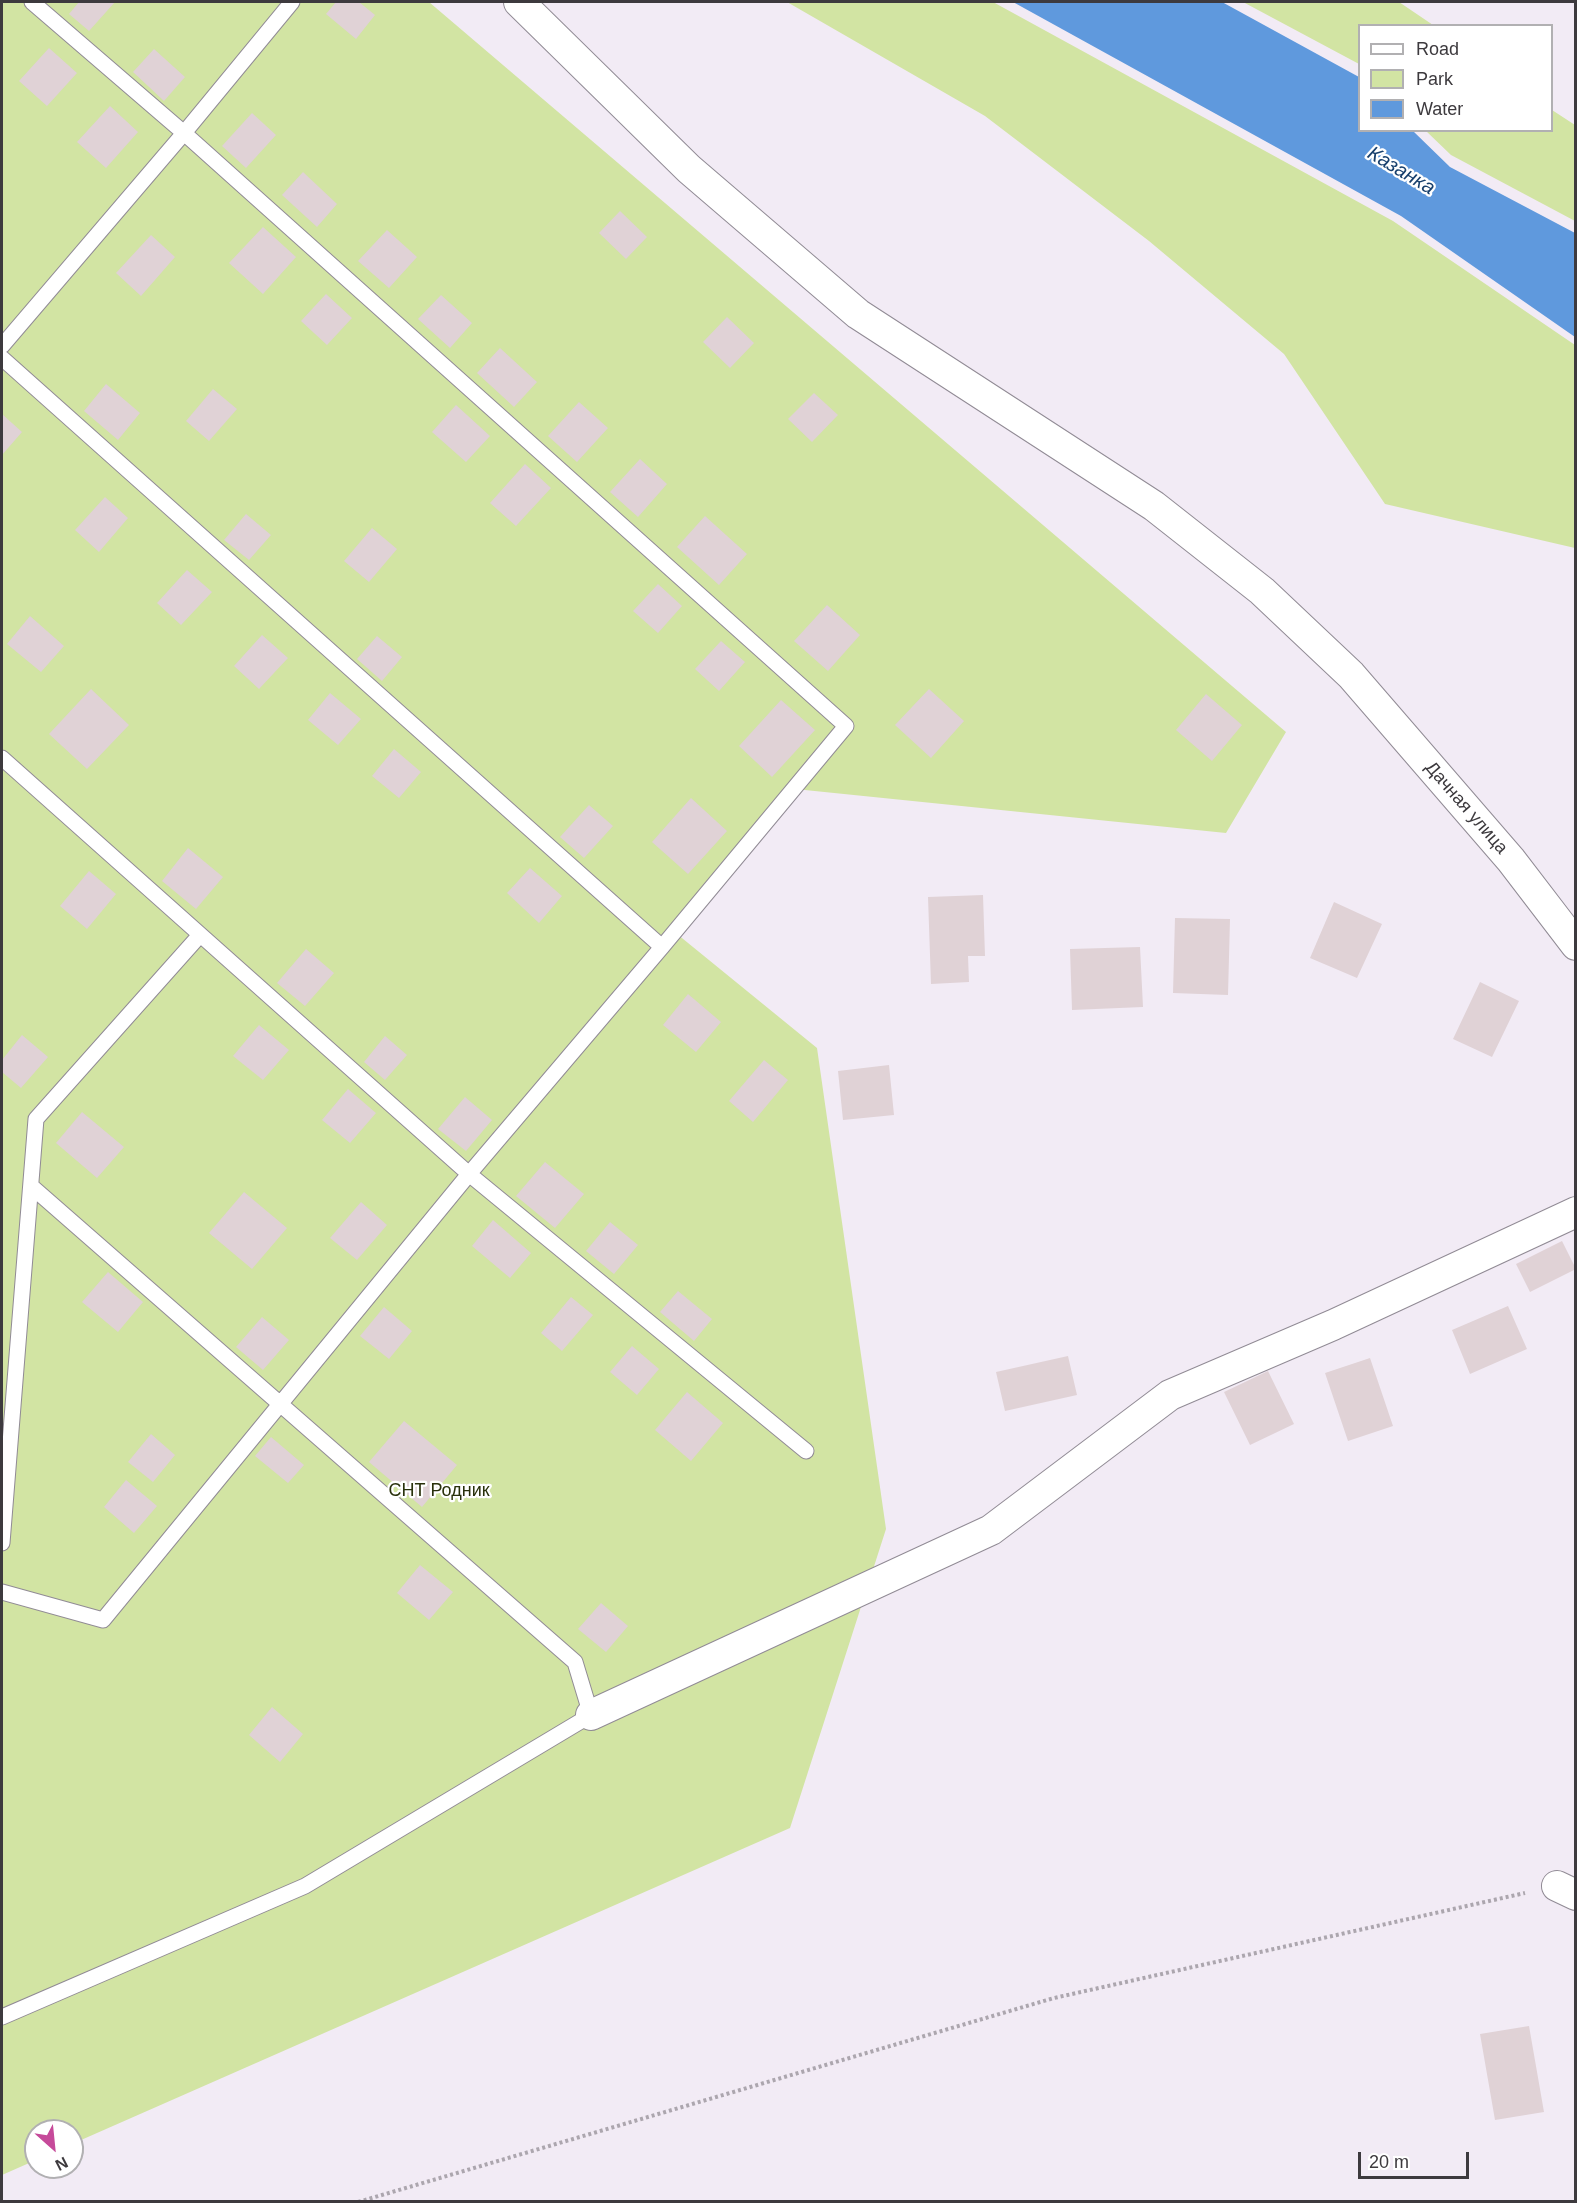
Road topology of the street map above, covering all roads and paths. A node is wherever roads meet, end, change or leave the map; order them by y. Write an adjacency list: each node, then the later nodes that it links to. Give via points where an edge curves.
1 (32, 2): 4 (lane)
2 (292, 2): 4 (lane)
3 (519, 2): 9 (street, Дачная улица, via 689,169 858,314 1154,506 1262,591 1351,675 1510,860)
4 (184, 133): 5 (lane); 10 (lane, via 846,726)
5 (2, 346)
6 (2, 358): 10 (lane)
7 (2, 758): 8 (lane)
8 (200, 934): 11 (lane); 12 (lane, via 36,1119)
9 (1575, 945)
10 (662, 947): 11 (lane)
11 (469, 1174): 14 (lane); 15 (lane)
12 (31, 1186): 14 (lane); 16 (lane)
13 (1575, 1212): 18 (street, via 1333,1325 1170,1395 991,1530)
14 (280, 1404): 17 (lane, via 103,1620); 18 (lane, via 575,1662)
15 (806, 1451)
16 (2, 1544)
17 (2, 1592)
18 (591, 1715): 20 (lane, via 305,1886)
19 (1566, 1890): 21 (path, via 1054,1998)
20 (2, 2017)
21 (358, 2202)

